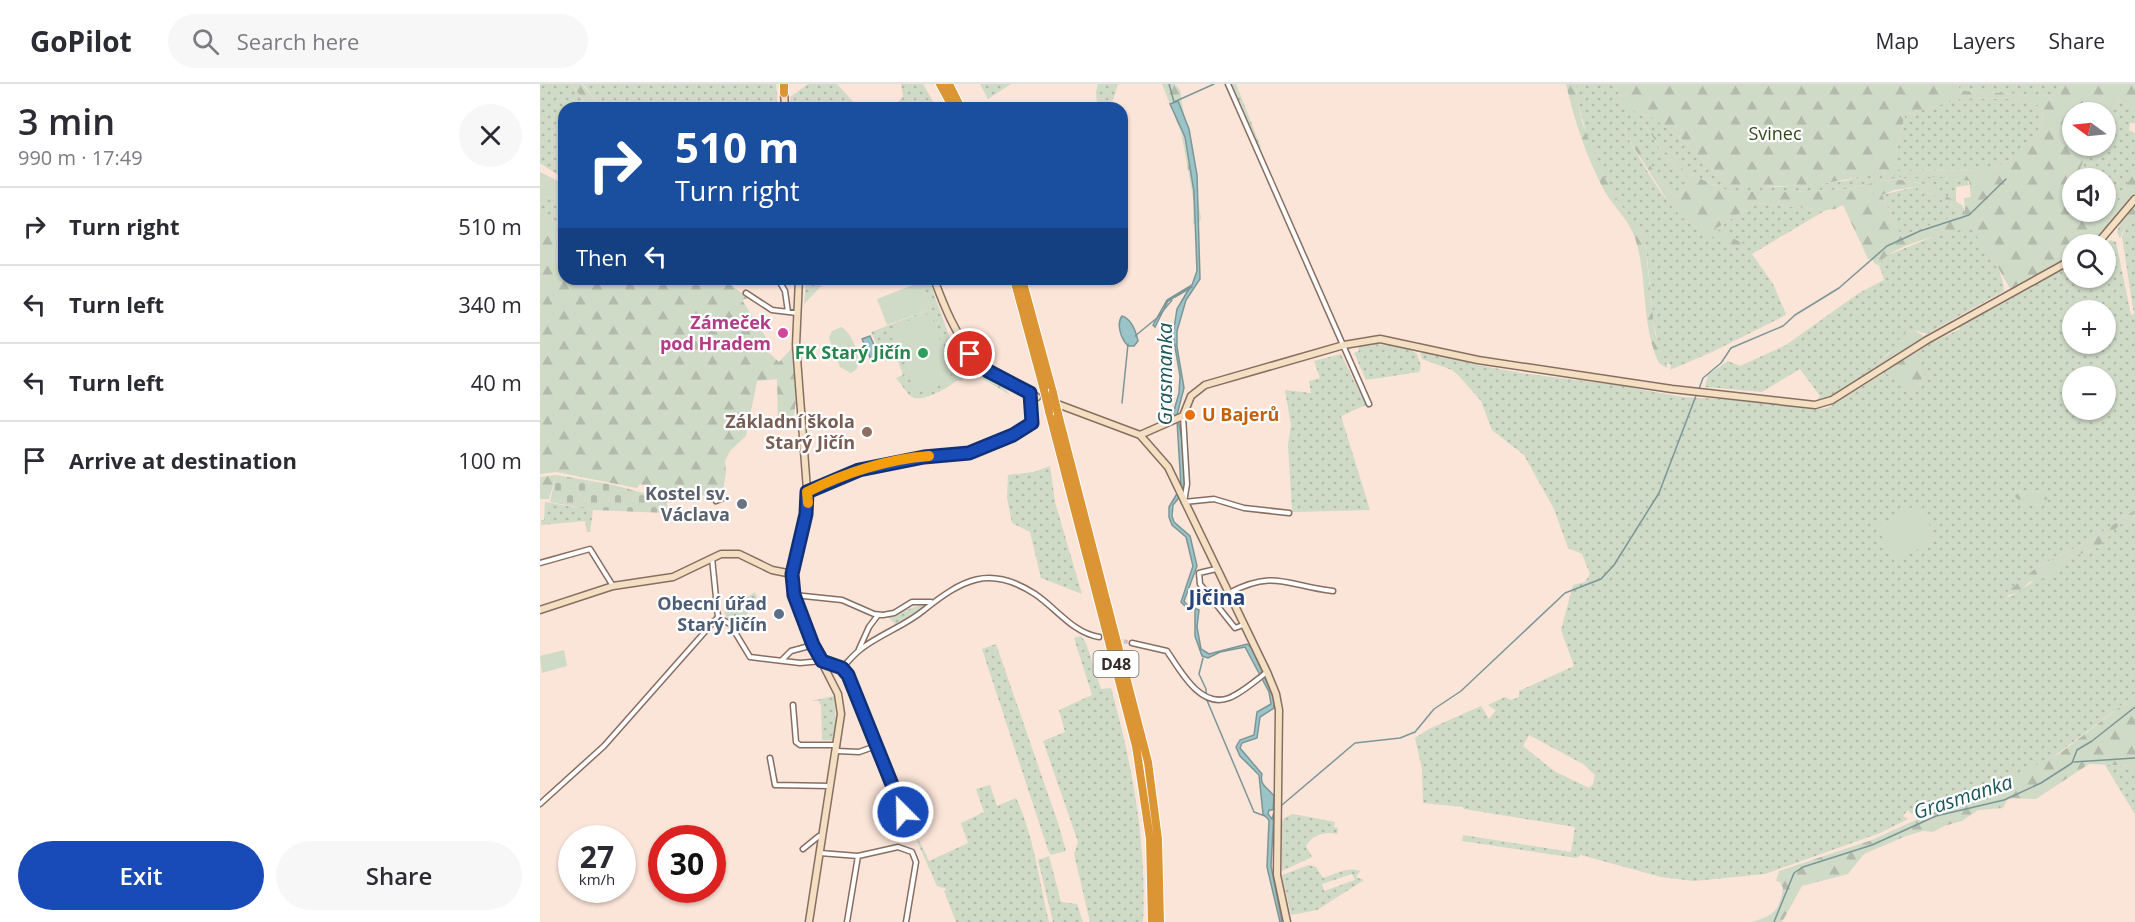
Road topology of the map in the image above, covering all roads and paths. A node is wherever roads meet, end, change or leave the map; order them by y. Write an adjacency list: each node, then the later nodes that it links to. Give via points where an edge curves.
1 (783, 84): 5 (highway)
2 (940, 84): 7 (highway)
3 (951, 84): 8 (highway)
4 (1228, 84): 20 (street)
5 (784, 93): 6 (street)
6 (785, 102)
7 (950, 102)
8 (959, 102)
9 (2135, 199): 10 (street)
10 (2105, 234)
11 (2062, 265): 20 (street, via 1927,340 1832,400 1815,405 1478,360 1380,339)
12 (782, 285): 18 (street)
13 (799, 285): 19 (street)
14 (936, 285): 21 (street, via 949,320 970,354 988,371)
15 (1016, 285): 67 (highway, D48, bridge, via 1138,755 1150,839)
16 (1023, 285): 23 (highway, D48)
17 (746, 293): 18 (street, via 772,310)
18 (788, 312): 19 (street)
19 (797, 313): 27 (street)
20 (1344, 345): 24 (street); 25 (street, via 1205,386 1191,396)
21 (1030, 393): 22 (street); 27 (street, via 1033,422 1013,435 969,453 859,470)
22 (1037, 397)
23 (1051, 397): 26 (street); 68 (highway, D48, bridge, via 1148,762 1158,839)
24 (1369, 404)
25 (1179, 418): 26 (street); 28 (street, via 1187,484)
26 (1140, 435): 28 (street, via 1168,467)
27 (807, 492): 35 (street)
28 (1181, 497): 31 (street); 34 (street)
29 (723, 498): 30 (street)
30 (716, 501)
31 (1289, 513)
32 (712, 558): 35 (street, via 739,554 772,570); 36 (street, via 673,577); 43 (street)
33 (540, 563): 36 (street, via 590,549)
34 (1217, 569): 38 (street); 44 (street, via 1199,573 1200,584 1235,628)
35 (792, 574): 39 (street)
36 (613, 586): 41 (street)
37 (1333, 591): 38 (street, via 1267,579)
38 (1229, 593): 44 (street)
39 (794, 595): 42 (street, via 842,600); 47 (street)
40 (931, 602): 42 (street, via 912,602 894,613); 45 (street, via 977,577 1006,579 1034,593 1072,625); 48 (street, via 925,610)
41 (540, 610)
42 (878, 615): 48 (street)
43 (718, 617): 49 (street, via 730,624 750,657); 58 (street, via 604,746)
44 (1244, 625): 52 (street)
45 (1100, 637)
46 (1132, 644): 52 (street, via 1167,651 1193,688 1209,697 1232,698)
47 (813, 645): 49 (street, via 791,651); 50 (street)
48 (859, 650): 51 (street)
49 (782, 660): 50 (street, via 810,664)
50 (822, 661): 51 (street); 55 (street, via 840,699)
51 (842, 668): 54 (street)
52 (1264, 675): 69 (street, via 1276,694 1279,710 1277,875)
53 (793, 705): 55 (street, via 796,742)
54 (876, 746): 55 (street, via 859,752); 59 (street)
55 (837, 748): 57 (street)
56 (770, 758): 57 (street, via 776,785)
57 (831, 786): 60 (street)
58 (540, 804)
59 (912, 832)
60 (823, 837): 61 (street); 62 (street)
61 (803, 849)
62 (820, 853): 63 (street); 64 (street)
63 (858, 856): 65 (street); 66 (street, via 898,847 912,852 916,862)
64 (809, 922)
65 (848, 922)
66 (906, 922)
67 (1152, 922)
68 (1160, 922)
69 (1287, 922)

